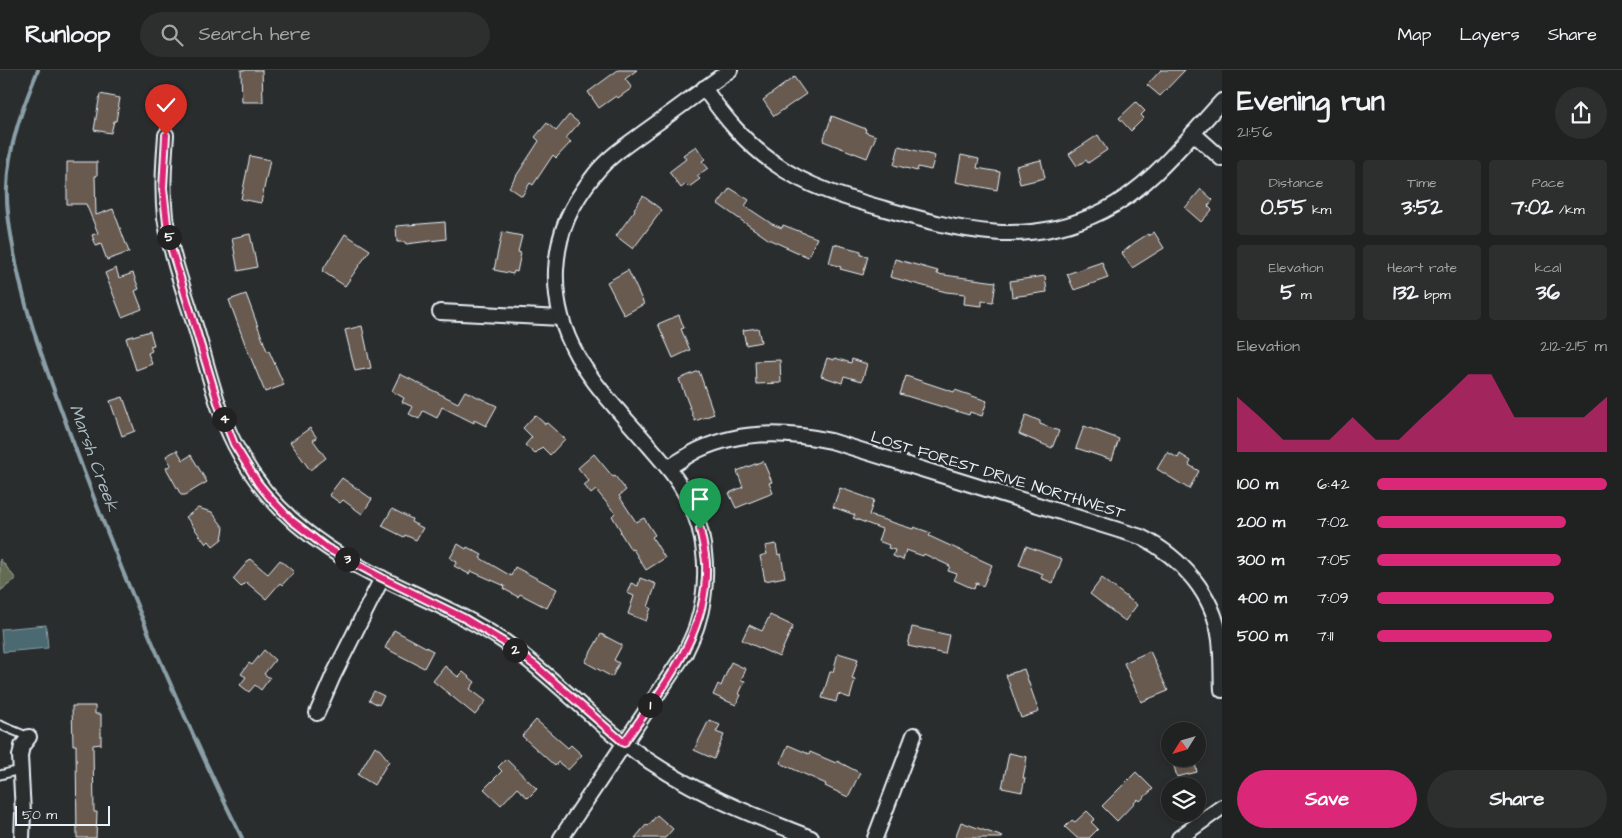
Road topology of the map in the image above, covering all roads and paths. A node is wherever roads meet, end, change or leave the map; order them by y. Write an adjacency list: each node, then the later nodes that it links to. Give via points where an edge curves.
1 (730, 70): 2 (street)
2 (704, 88): 4 (street, via 747,142 802,181 846,198 947,226 982,232 1010,234 1042,230 1102,212 1145,183); 8 (street, via 616,154 578,197 564,224 557,252 556,286)
3 (1222, 101): 4 (street)
4 (1193, 133): 6 (street)
5 (166, 135): 10 (street, via 163,188 169,241 219,406 234,444 258,483 291,520 327,548)
6 (1222, 159)
7 (440, 312): 8 (street)
8 (561, 318): 9 (street, via 571,346 586,372)
9 (668, 468): 11 (street, LOST FOREST DRIVE NORTHWEST, via 699,450 732,438 767,433 802,435 1141,537 1184,567 1209,604 1220,640); 16 (street, via 687,497 700,529 706,562 704,599 697,627 685,653)
10 (382, 578): 12 (street); 16 (street, via 464,618 504,642)
11 (1222, 690)
12 (317, 713)
13 (0, 725): 15 (lane)
14 (914, 735): 23 (street)
15 (29, 737): 17 (street, via 22,746)
16 (624, 743): 21 (street); 22 (street, via 671,774 720,800)
17 (20, 770): 18 (lane); 20 (street)
18 (0, 775)
19 (1222, 807): 24 (street)
20 (22, 838)
21 (561, 838)
22 (811, 838)
23 (875, 838)
24 (1179, 838)

